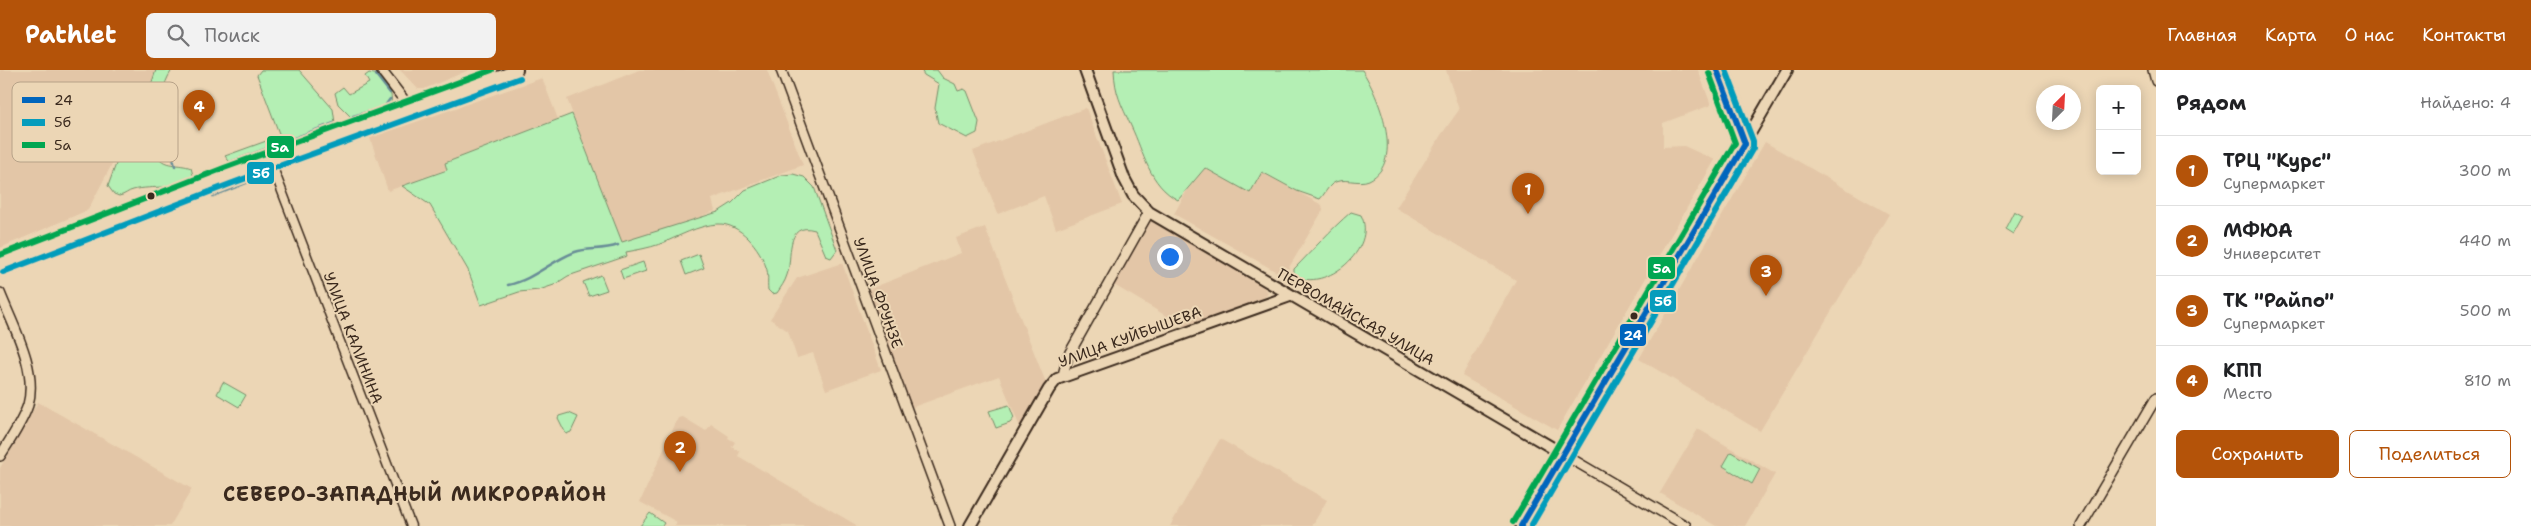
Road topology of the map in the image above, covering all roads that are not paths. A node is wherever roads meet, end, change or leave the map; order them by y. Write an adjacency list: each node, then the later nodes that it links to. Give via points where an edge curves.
1 (381, 70): 9 (street)
2 (517, 70): 9 (main road)
3 (781, 70): 21 (street, УЛИЦА ФРУНЗЕ)
4 (1085, 70): 12 (main road, ПЕРВОМАЙСКАЯ УЛИЦА, via 1124,178 1133,195)
5 (1717, 70): 10 (street)
6 (1787, 70): 10 (main road)
7 (2153, 70): 8 (street)
8 (2156, 80)
9 (411, 109): 11 (main road)
10 (1745, 144): 18 (main road)
11 (270, 160): 13 (main road); 20 (street, УЛИЦА КАЛИНИНА)
12 (1149, 212): 15 (main road, ПЕРВОМАЙСКАЯ УЛИЦА); 16 (street, via 1068,356)
13 (0, 264)
14 (0, 294): 19 (street, via 24,356 30,388 23,416)
15 (1290, 296): 16 (main road, УЛИЦА КУЙБЫШЕВА); 18 (main road, ПЕРВОМАЙСКАЯ УЛИЦА)
16 (1063, 375): 22 (main road, УЛИЦА КУЙБЫШЕВА, via 1049,389)
17 (2156, 398): 25 (street)
18 (1563, 454): 23 (main road); 24 (street, ПЕРВОМАЙСКАЯ УЛИЦА)
19 (0, 456)
20 (411, 526)
21 (950, 526)
22 (970, 526)
23 (1521, 526)
24 (1686, 526)
25 (2082, 526)

